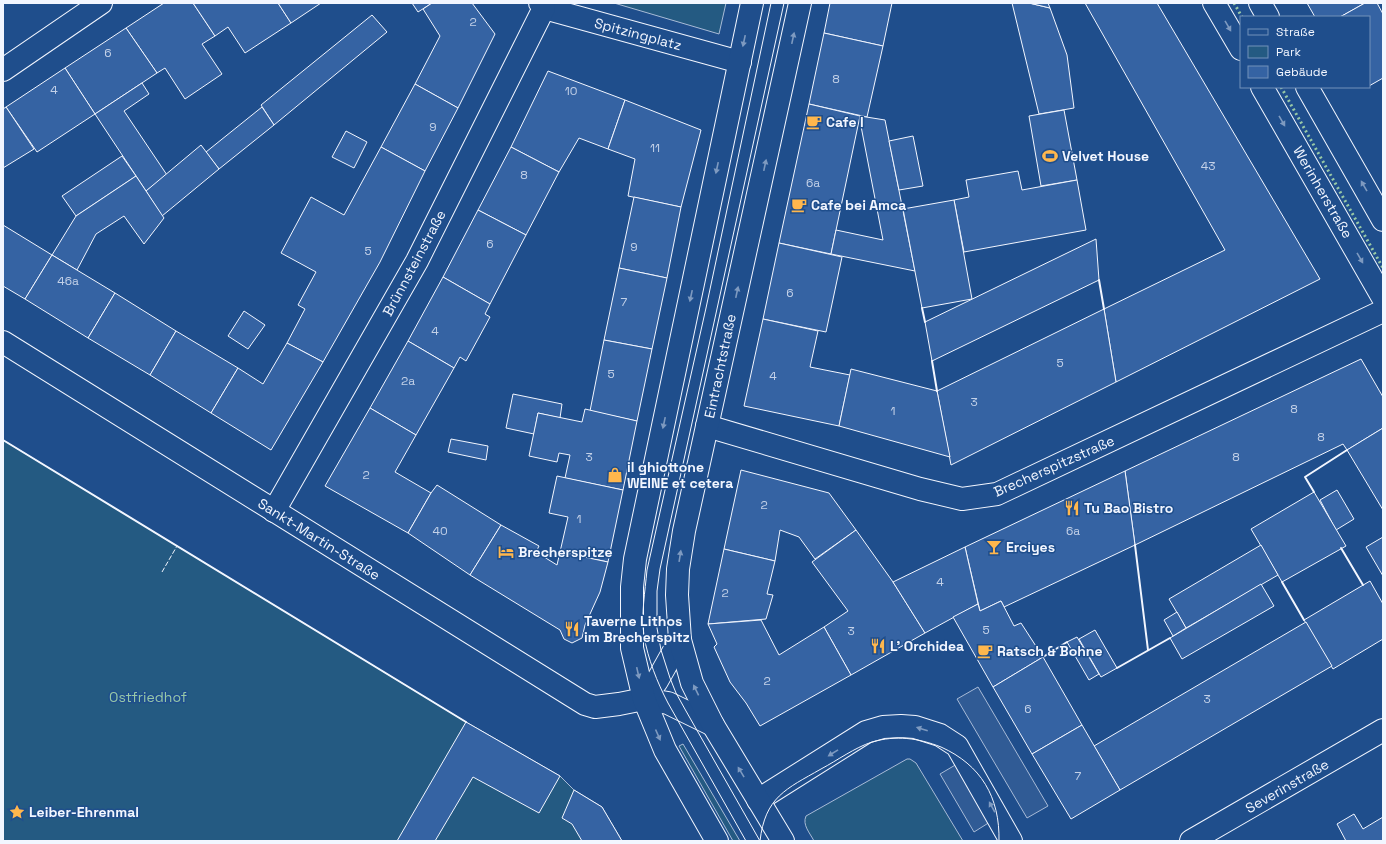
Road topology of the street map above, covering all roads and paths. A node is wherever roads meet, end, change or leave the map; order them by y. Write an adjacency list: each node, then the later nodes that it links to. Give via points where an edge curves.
1 (101, 3): 10 (street)
2 (752, 3): 9 (street, one-way to 9)
3 (800, 3): 17 (street, Eintrachtstraße, one-way to 3)
4 (1214, 3): 8 (street, one-way to 8)
5 (1260, 3): 7 (street)
6 (542, 6): 9 (street, Spitzingplatz); 18 (street, Brünnsteinstraße, via 417,261)
7 (1267, 16)
8 (1240, 48)
9 (740, 62): 20 (street, one-way to 20, via 636,559 632,587 632,648)
10 (3, 70)
11 (1263, 88): 14 (street, Werinherstraße, one-way to 14)
12 (1308, 88): 13 (street, one-way to 12)
13 (1383, 220)
14 (1383, 298)
15 (1383, 311): 17 (street, Brecherspitzstraße, via 996,494 962,499 920,490)
16 (3, 342): 18 (street, Sankt-Martin-Straße)
17 (707, 426): 19 (street, Eintrachtstraße, one-way to 17, via 678,569)
18 (274, 511): 20 (street, Sankt-Martin-Straße, via 585,704 595,707)
19 (680, 640): 20 (street); 21 (street, Eintrachtstraße, one-way to 19, via 692,683)
20 (644, 699): 21 (street, via 668,703); 24 (street, one-way to 24, via 665,750)
21 (714, 726): 23 (street, Eintrachtstraße, one-way to 21)
22 (1383, 730): 27 (street, Severinstraße)
23 (758, 800): 25 (street, Eintrachtstraße); 26 (street, one-way to 23, via 957,746 940,735 915,727 883,727 866,732)
24 (717, 841)
25 (783, 841)
26 (1011, 841)
27 (1191, 841)

